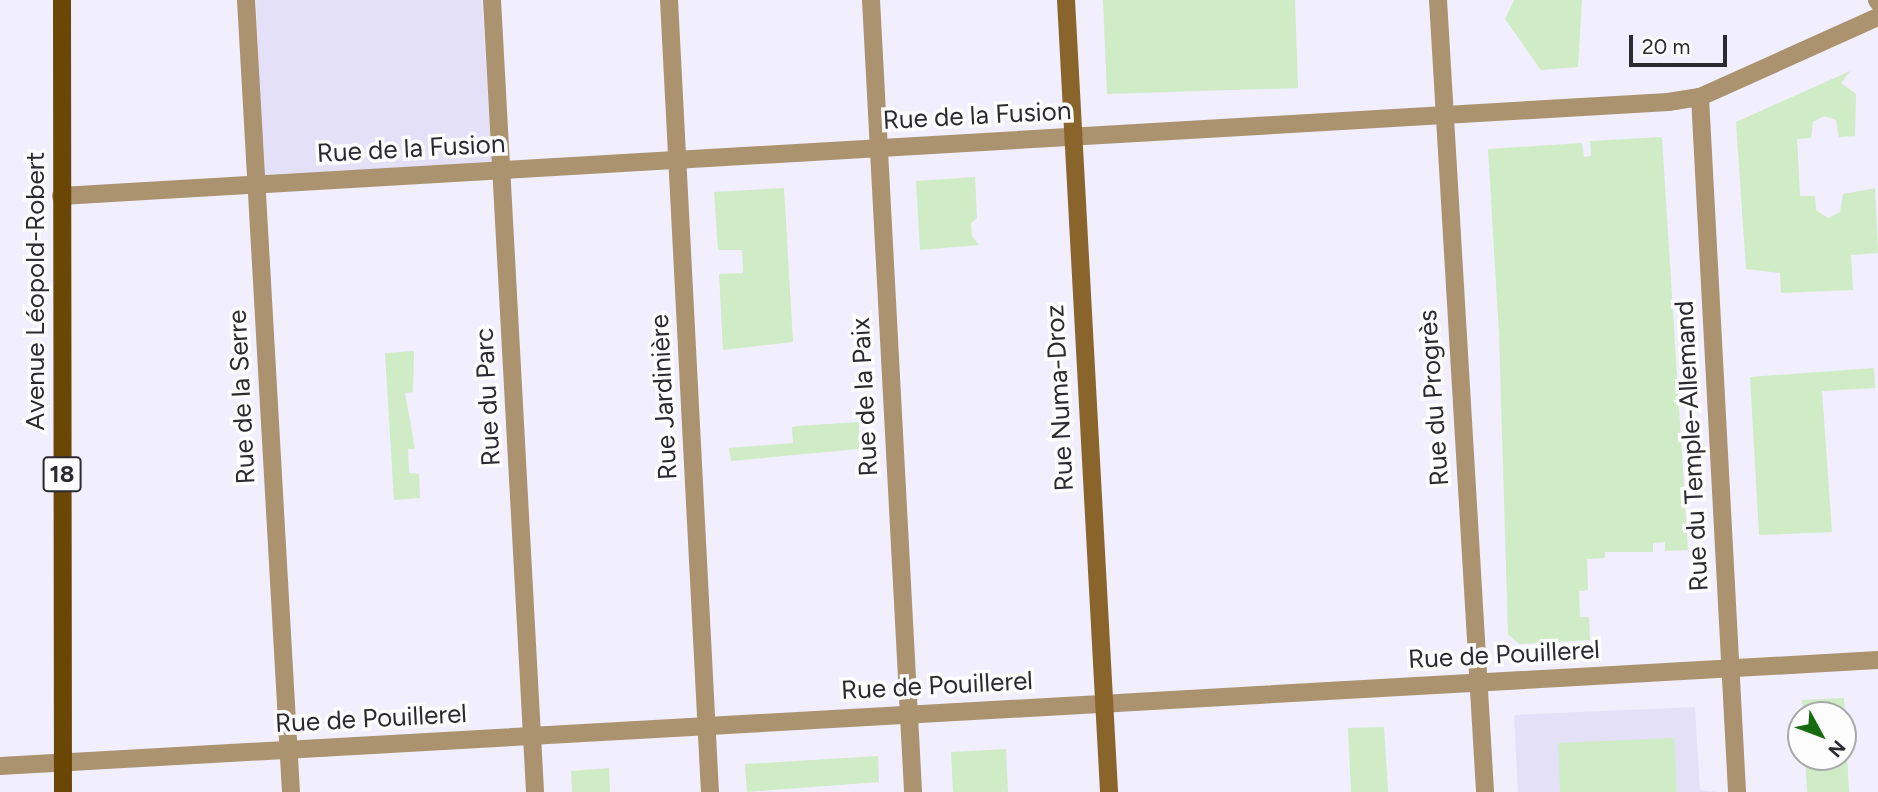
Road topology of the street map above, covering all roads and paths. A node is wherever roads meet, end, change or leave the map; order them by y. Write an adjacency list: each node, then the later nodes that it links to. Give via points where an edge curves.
1 (62, 0): 16 (main road, Avenue Léopold-Robert / 18)
2 (246, 0): 15 (street, Rue de la Serre)
3 (492, 0): 14 (street, Rue du Parc)
4 (669, 0): 13 (street, Rue Jardinière)
5 (872, 0): 12 (street, Rue de la Paix)
6 (1066, 0): 11 (main road, Rue Numa-Droz)
7 (1442, 1): 10 (street, Rue du Progrès)
8 (1878, 18): 9 (street, Rue de la Fusion)
9 (1700, 97): 10 (street, Rue de la Fusion); 18 (street, Rue du Temple-Allemand)
10 (1442, 115): 11 (street, Rue de la Fusion); 19 (street, Rue du Progrès)
11 (1071, 137): 12 (street, Rue de la Fusion); 20 (main road, Rue Numa-Droz)
12 (879, 148): 13 (street, Rue de la Fusion); 21 (street, Rue de la Paix)
13 (679, 160): 14 (street, Rue de la Fusion); 22 (street, Rue Jardinière)
14 (503, 170): 15 (street, Rue de la Fusion); 23 (street, Rue du Parc)
15 (257, 184): 16 (street, Rue de la Fusion); 24 (street, Rue de la Serre)
16 (61, 196): 25 (main road, Avenue Léopold-Robert / 18)
17 (1878, 660): 18 (street, Rue de Pouillerel)
18 (1730, 669): 19 (street, Rue de Pouillerel); 34 (street, Rue du Temple-Allemand)
19 (1478, 682): 20 (street, Rue de Pouillerel); 33 (street, Rue du Progrès)
20 (1105, 704): 21 (street, Rue de Pouillerel); 32 (main road, Rue Numa-Droz)
21 (907, 713): 22 (street, Rue de Pouillerel); 31 (street, Rue de la Paix)
22 (706, 726): 23 (street, Rue de Pouillerel); 30 (street, Rue Jardinière)
23 (532, 735): 24 (street, Rue de Pouillerel); 29 (street, Rue du Parc)
24 (287, 750): 25 (street, Rue de Pouillerel); 28 (street, Rue de la Serre)
25 (63, 762): 26 (street, Rue de Pouillerel); 27 (main road, Avenue Léopold-Robert / 18)
26 (0, 766)
27 (63, 792)
28 (291, 792)
29 (535, 792)
30 (710, 792)
31 (913, 792)
32 (1109, 792)
33 (1485, 792)
34 (1737, 792)

